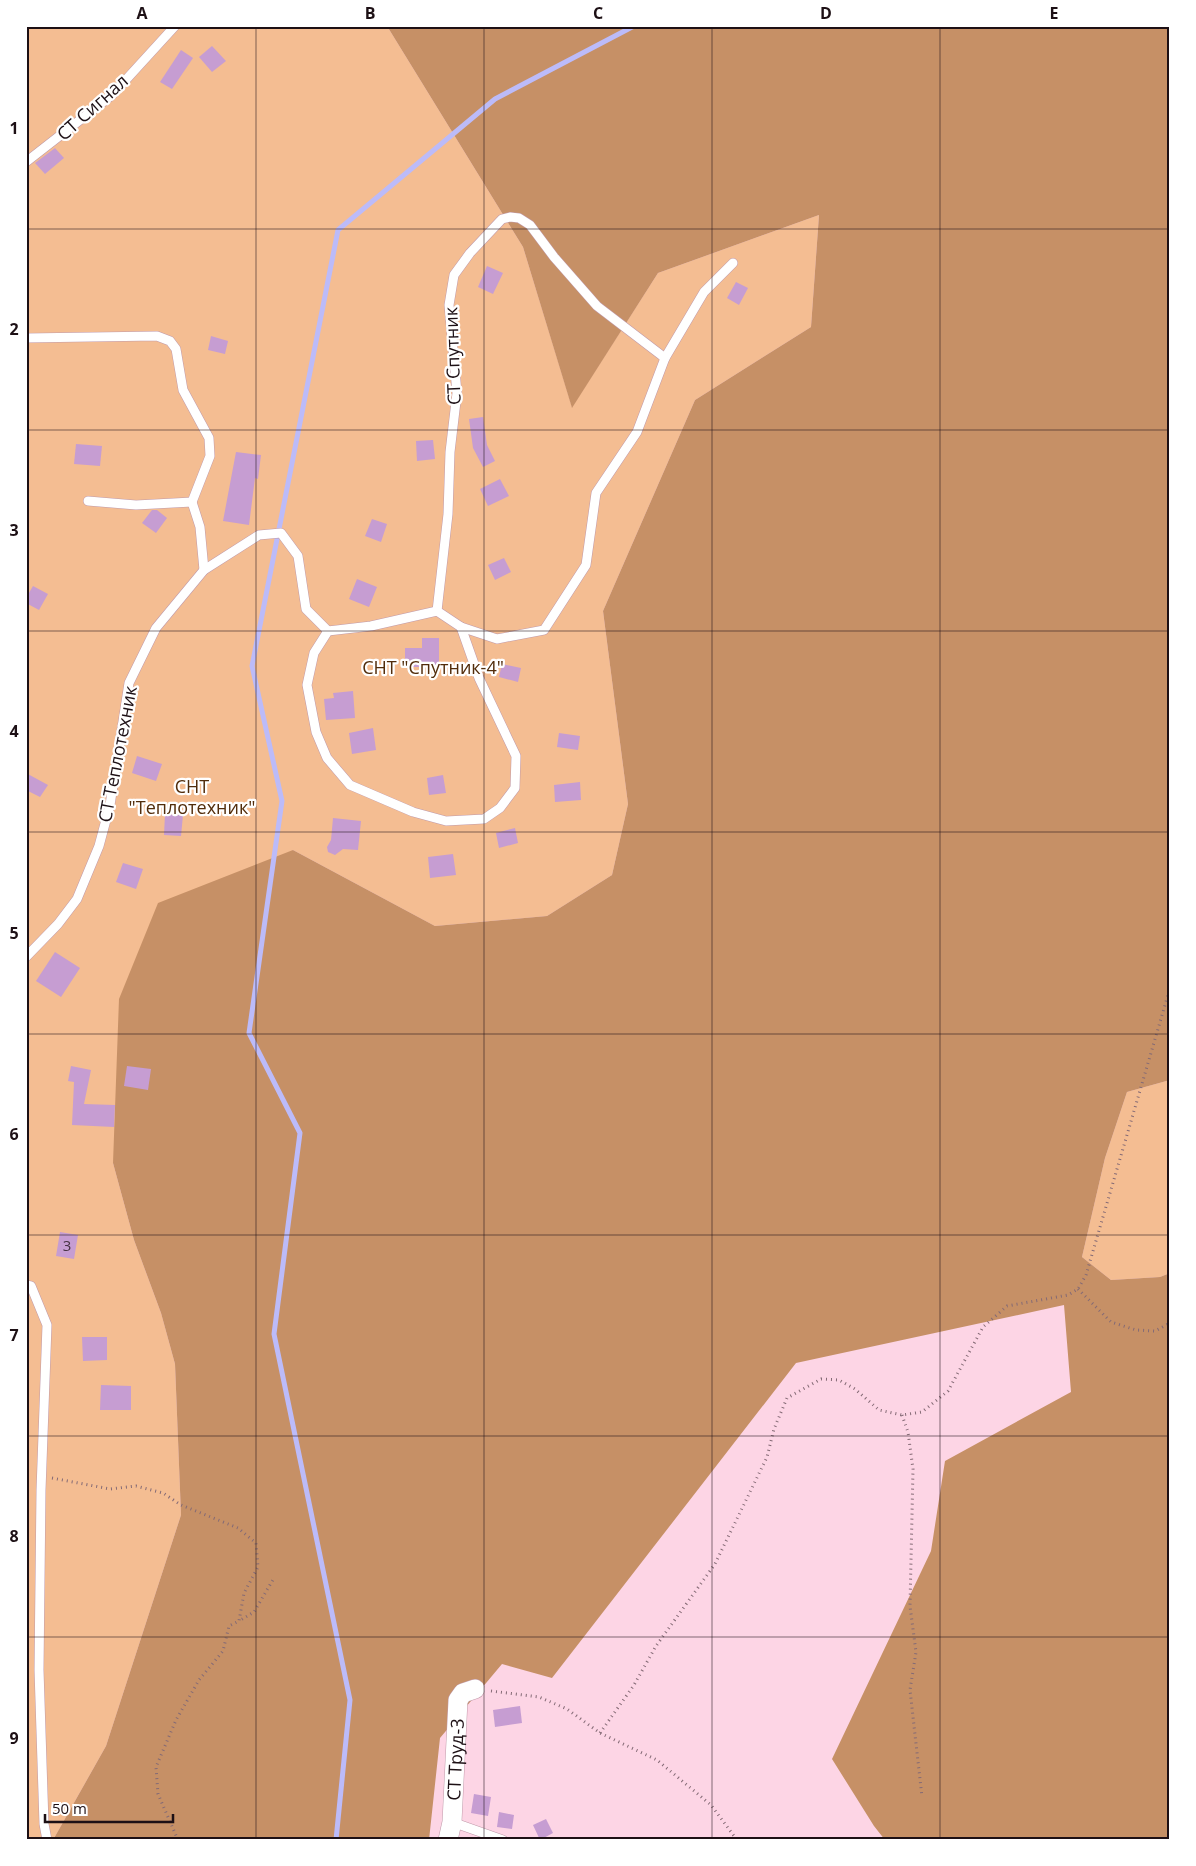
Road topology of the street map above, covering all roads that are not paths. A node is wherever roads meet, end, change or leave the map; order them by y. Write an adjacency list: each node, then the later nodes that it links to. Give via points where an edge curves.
1 (174, 26): 2 (lane, СТ Сигнал, via 112,95)
2 (26, 162)
3 (732, 263): 5 (lane, via 704,292)
4 (26, 338): 7 (lane, via 156,336 170,341 176,349 184,390 209,438 210,456)
5 (665, 358): 9 (lane, СТ Спутник, via 597,306 530,225 519,218 502,219 470,253 454,275 448,305 457,392); 10 (lane, via 637,432 596,492 586,565 544,630 497,639)
6 (88, 501): 7 (lane, via 136,505)
7 (192, 502): 8 (lane, via 200,527)
8 (204, 570): 11 (lane, СТ Теплотехник, via 258,535 281,533 298,556 306,609); 12 (lane, СТ Теплотехник, via 156,628 129,684 110,804 99,846 77,899)
9 (437, 611): 10 (lane); 11 (lane, via 371,626)
10 (461, 627): 11 (lane, via 479,678 516,756 515,788 500,808 484,819 446,821 413,812 350,785 327,758 316,732 306,685 314,654)
11 (328, 631)
12 (26, 957)
13 (26, 1285): 16 (lane, via 31,1286 47,1325 39,1670)
14 (475, 1689): 15 (street, СТ Труд-3, via 463,1693 458,1700)
15 (450, 1831): 17 (lane)
16 (47, 1840)
17 (503, 1840)

